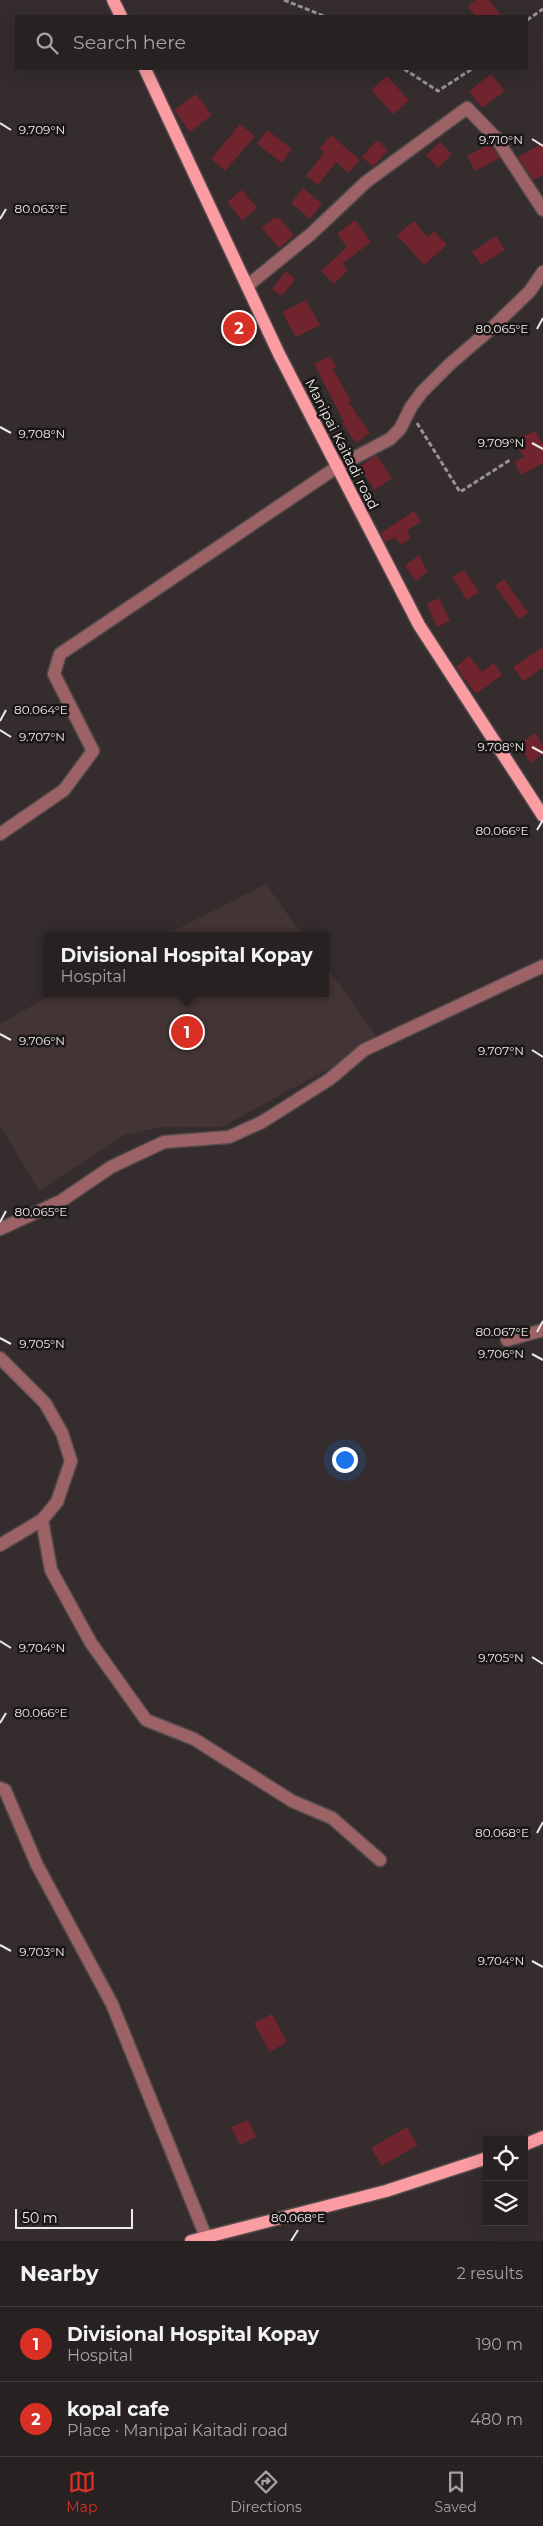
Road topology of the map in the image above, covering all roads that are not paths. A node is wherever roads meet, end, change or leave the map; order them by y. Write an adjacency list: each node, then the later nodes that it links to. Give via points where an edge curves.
1 (113, 0): 2 (main road)
2 (120, 15)
3 (145, 70): 6 (main road, Manipai Kaitadi road)
4 (543, 210): 6 (street, via 496,138 467,108 366,182 311,234)
5 (543, 272): 7 (street, via 530,291 493,328 422,392 400,429 390,439)
6 (247, 286): 7 (main road, Manipai Kaitadi road)
7 (338, 467): 8 (main road, Manipai Kaitadi road, via 419,625); 9 (street, via 60,654 54,674 93,751 64,790)
8 (543, 816)
9 (0, 834)
10 (543, 966): 11 (street, via 364,1050 330,1079 262,1122 229,1137 164,1142)
11 (0, 1229)
12 (543, 1330): 13 (street)
13 (506, 1340)
14 (0, 1358): 15 (street, via 45,1403 62,1433 71,1461 57,1502)
15 (42, 1520): 16 (street); 18 (street, via 50,1570 91,1643 146,1720 194,1739 292,1801 332,1818)
16 (0, 1545)
17 (0, 1788): 22 (street, via 5,1790 37,1865 112,2004)
18 (380, 1860)
19 (543, 2137): 20 (main road)
20 (528, 2143)
21 (483, 2159): 22 (main road, via 386,2191)
22 (206, 2237): 23 (main road)
23 (191, 2241)

